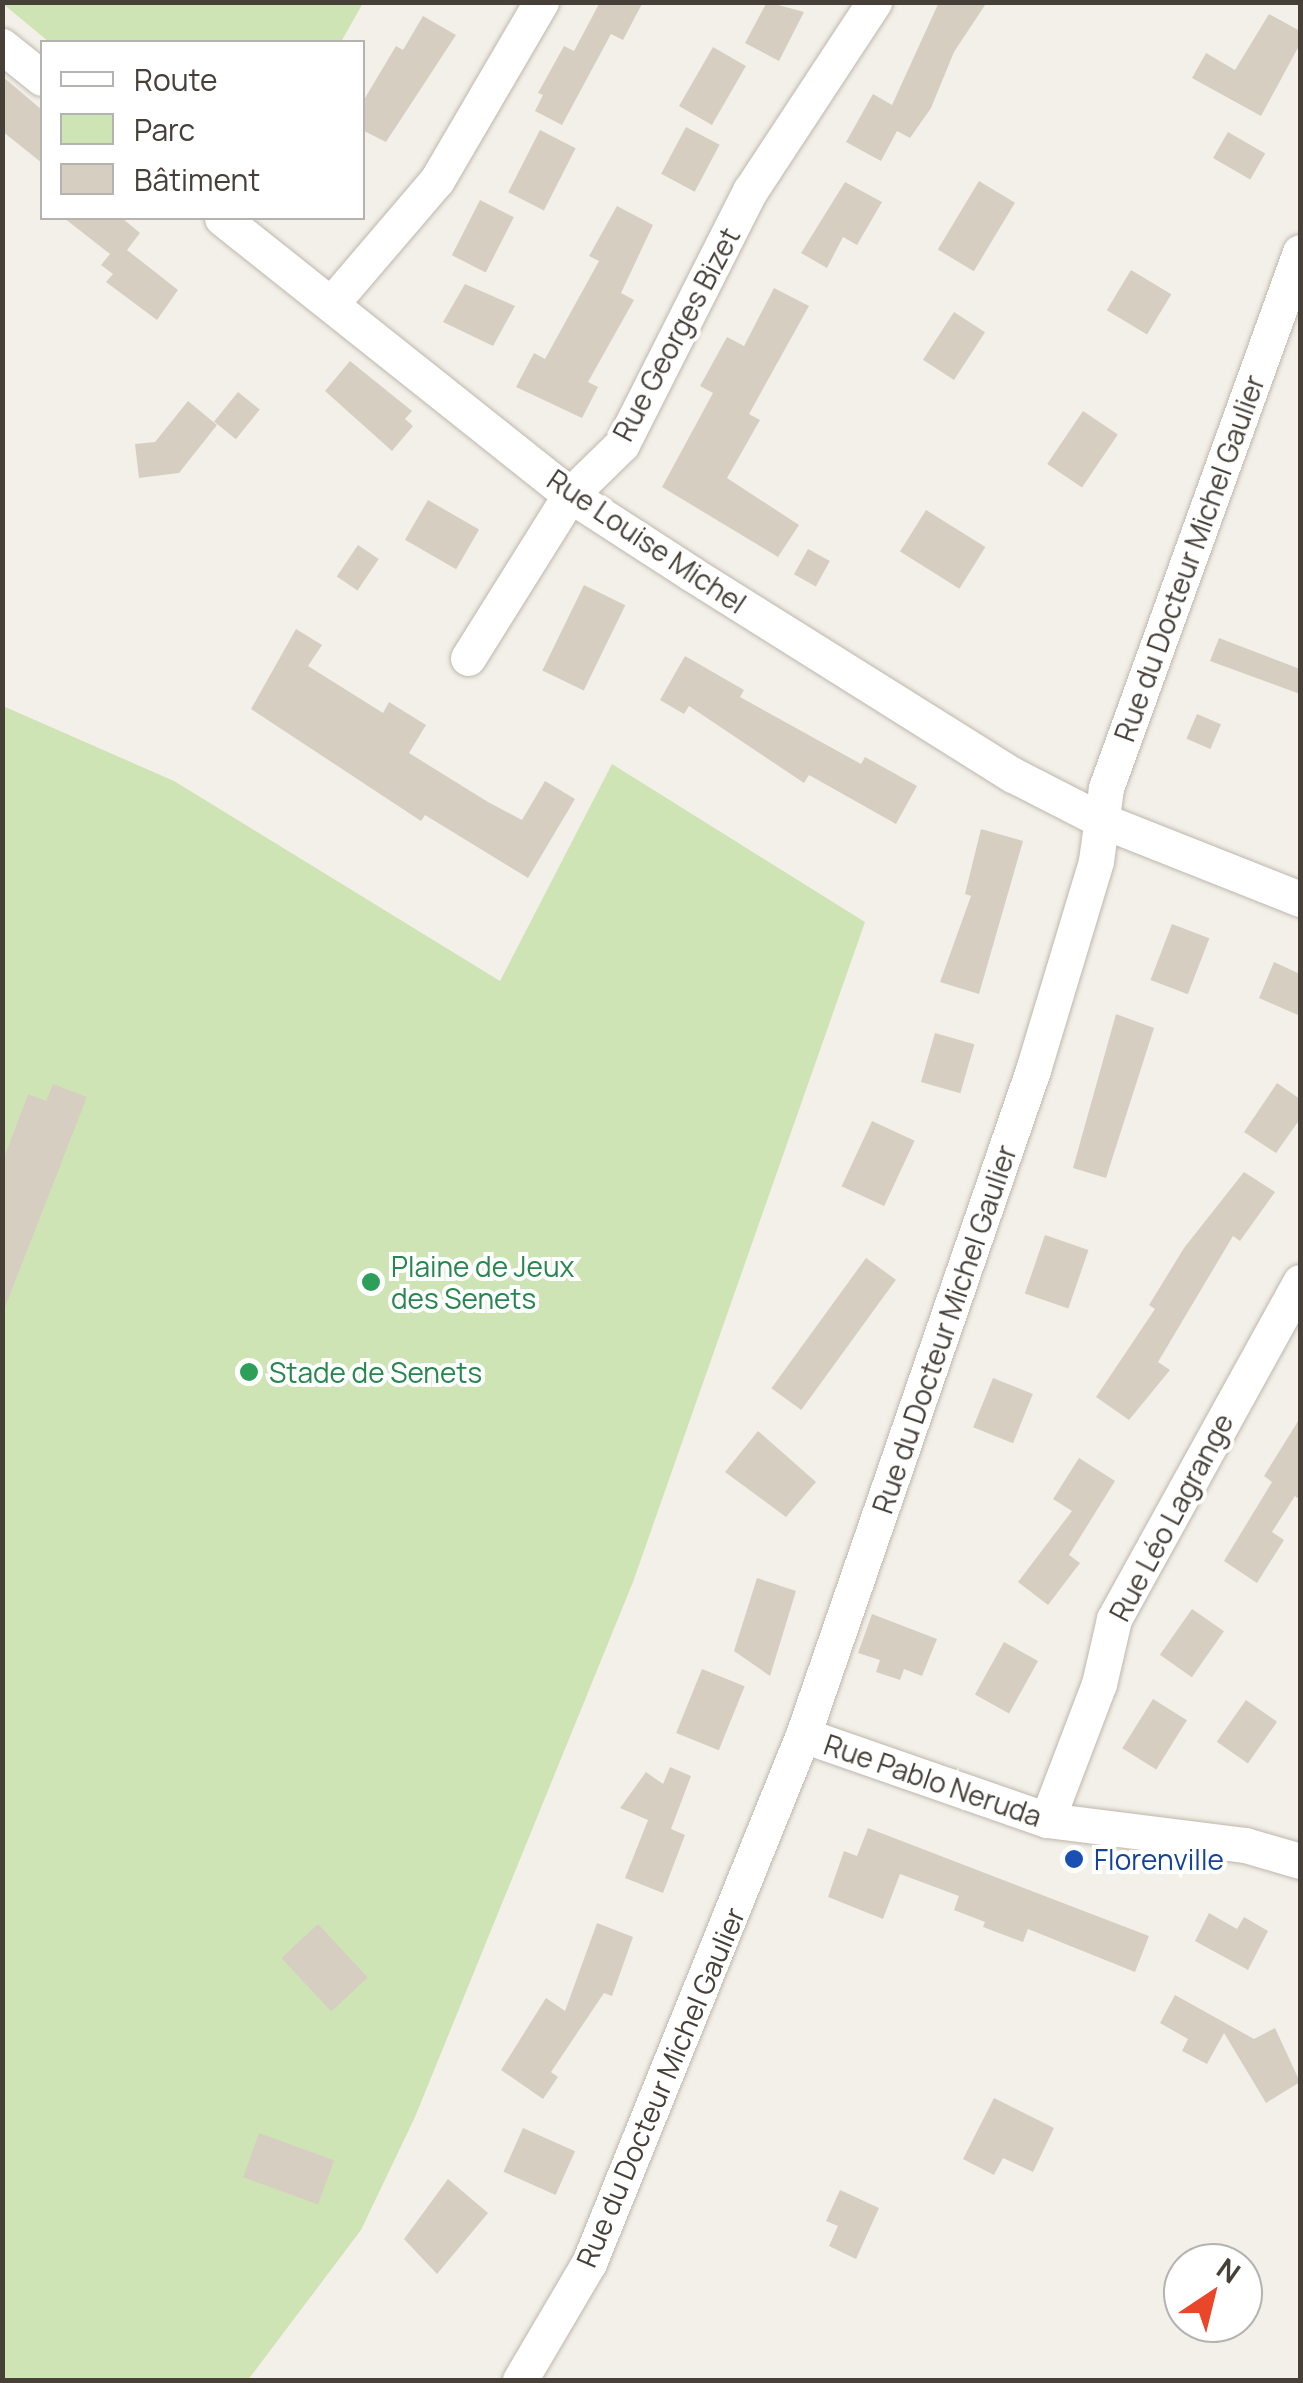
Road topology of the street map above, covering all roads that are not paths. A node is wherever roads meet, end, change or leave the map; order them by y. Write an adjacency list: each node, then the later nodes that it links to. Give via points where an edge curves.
1 (541, 2): 7 (street, via 437,180)
2 (874, 2): 9 (street, Rue Georges Bizet, via 750,191 622,444)
3 (2, 46): 4 (street)
4 (40, 76)
5 (225, 220): 7 (street, Rue Louise Michel)
6 (1300, 252): 8 (street, Rue du Docteur Michel Gaulier)
7 (331, 304): 9 (street, Rue Louise Michel)
8 (1286, 338): 11 (street, Rue du Docteur Michel Gaulier, via 1106,788)
9 (570, 494): 10 (street, Rue Georges Bizet); 11 (street, Rue Louise Michel, via 1013,774)
10 (468, 658)
11 (1102, 821): 12 (street, Rue Louise Michel); 14 (street, Rue du Docteur Michel Gaulier, via 1033,1070)
12 (1300, 899)
13 (1300, 1282): 15 (street, Rue Léo Lagrange, via 1114,1619 1100,1684)
14 (803, 1735): 15 (street, Rue Pablo Neruda); 17 (street, Rue du Docteur Michel Gaulier, via 590,2263)
15 (1047, 1820): 16 (street, Rue Pablo Neruda, via 1245,1846)
16 (1300, 1861)
17 (520, 2380)

